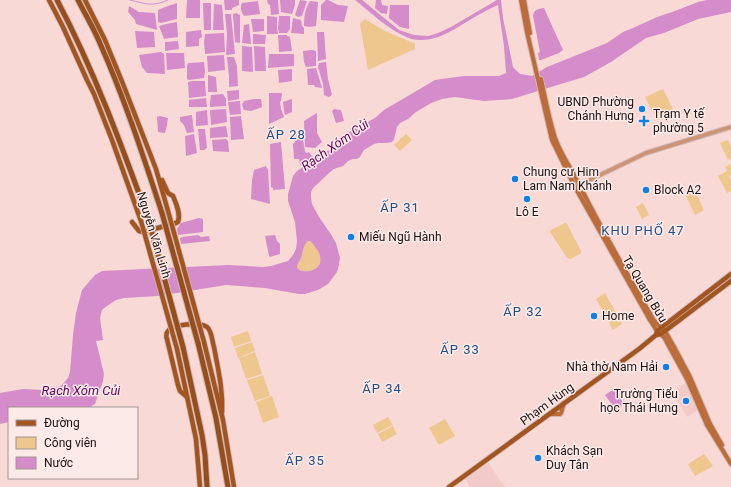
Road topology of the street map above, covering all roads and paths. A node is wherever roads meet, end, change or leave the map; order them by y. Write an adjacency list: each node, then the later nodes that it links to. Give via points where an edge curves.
1 (49, 0): 13 (main road, Nguyễn Văn Linh, bridge, via 94,94 141,221 177,349)
2 (57, 0): 20 (highway, Nguyễn Văn Linh, bridge, via 101,94 148,218 183,348 202,435)
3 (78, 0): 21 (highway, Nguyễn Văn Linh, bridge, via 118,86 162,213 216,418)
4 (85, 0): 7 (main road, Nguyễn Văn Linh, via 124,84)
5 (524, 1): 8 (main road, Tạ Quang Bửu, via 528,32 552,140)
6 (731, 127): 8 (street, via 646,153)
7 (156, 169): 9 (main road, via 159,170 168,193 173,196 179,220 143,232 138,231); 15 (main road, Nguyễn Văn Linh, bridge)
8 (577, 186): 12 (main road, Tạ Quang Bửu, via 650,320)
9 (132, 222)
10 (731, 274): 12 (main road)
11 (731, 281): 12 (main road)
12 (660, 332): 14 (main road, Phạm Hùng); 17 (main road, Tạ Quang Bửu, via 674,347 710,424); 18 (main road, Tạ Quang Bửu, via 687,379 707,425)
13 (187, 397): 15 (main road, via 179,388 167,333 175,327 203,325 211,334 219,370); 19 (main road, Nguyễn Văn Linh, via 196,439)
14 (564, 403): 16 (main road, Phạm Hùng); 16 (main road, via 561,414)
15 (222, 412): 22 (main road, Nguyễn Văn Linh)
16 (549, 414): 23 (main road, Phạm Hùng)
17 (731, 460)
18 (731, 464)
19 (200, 487)
20 (207, 487)
21 (228, 487)
22 (234, 487)
23 (449, 487)

